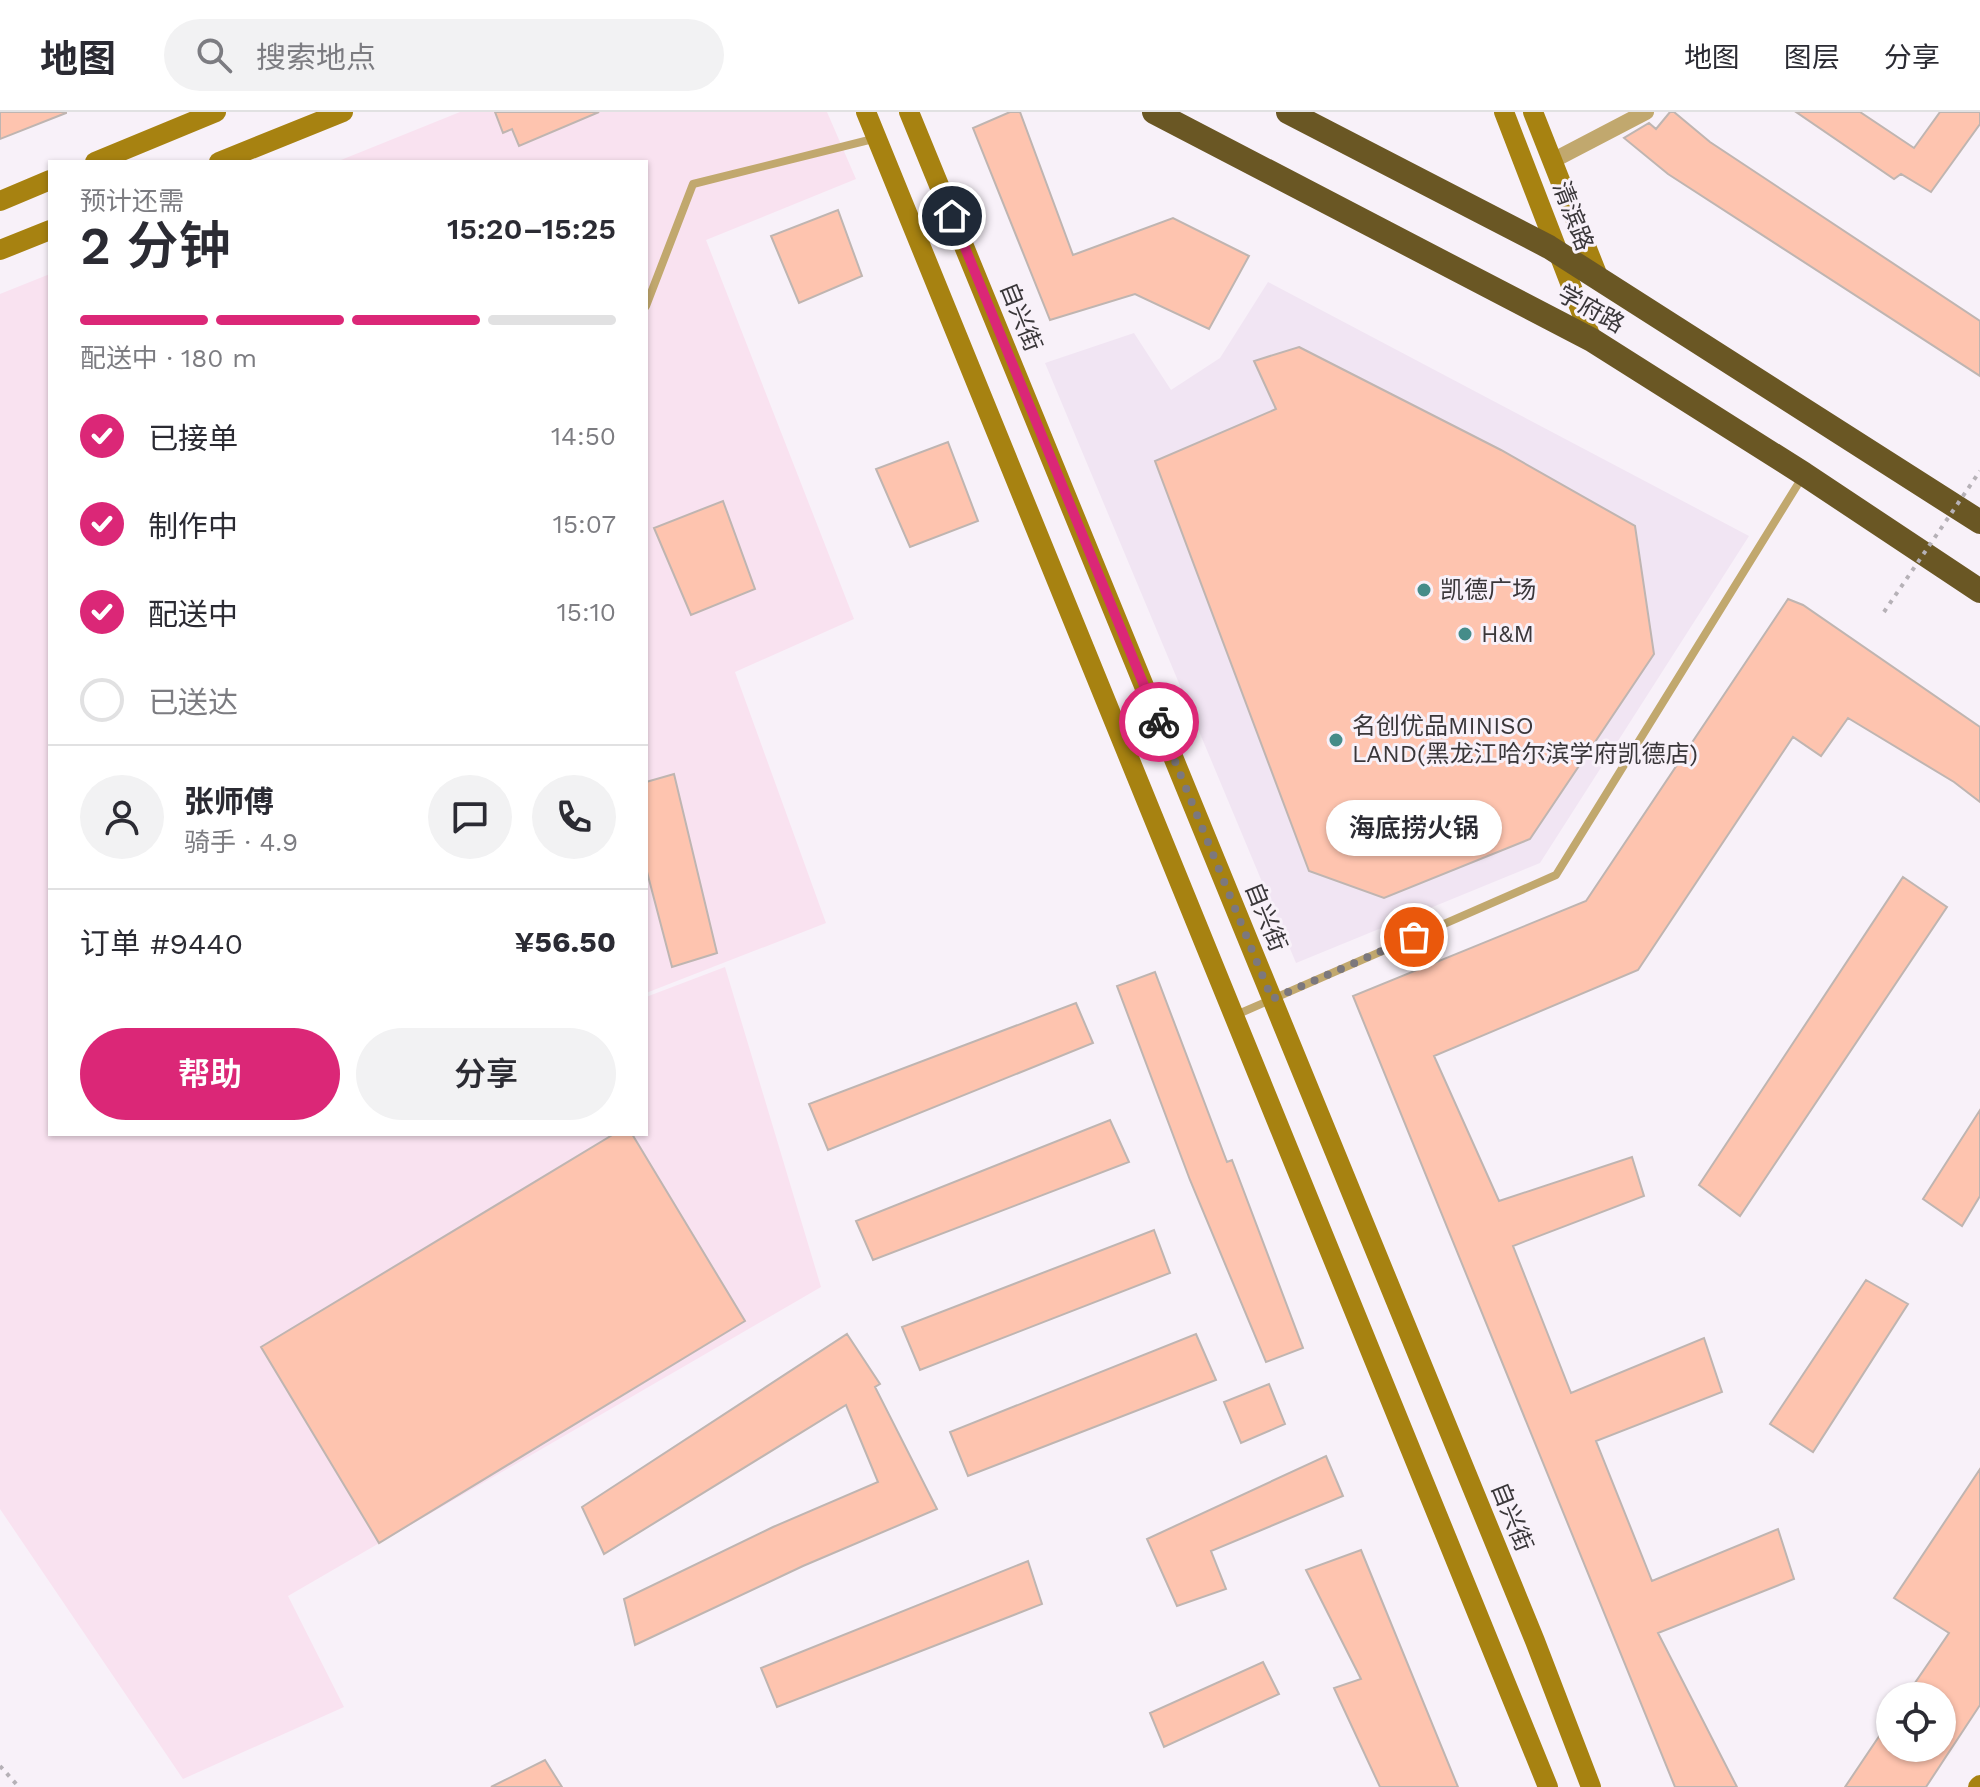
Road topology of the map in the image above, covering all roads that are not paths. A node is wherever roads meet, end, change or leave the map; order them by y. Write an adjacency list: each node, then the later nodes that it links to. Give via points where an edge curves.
1 (216, 112): 11 (main road)
2 (343, 112): 12 (main road)
3 (866, 112): 10 (main road)
4 (1154, 112): 21 (highway, 学府路)
5 (1288, 112): 18 (highway, 学府路)
6 (1504, 112): 18 (main road, 清滨路)
7 (1533, 112): 13 (main road, 清滨路)
8 (1646, 112): 13 (street)
9 (913, 118): 25 (main road, 自兴街)
10 (877, 138): 20 (lane, via 693,184); 26 (main road)
11 (100, 160)
12 (224, 160)
13 (1552, 161): 19 (main road, 清滨路)
14 (48, 181): 15 (main road)
15 (0, 201)
16 (48, 231): 17 (main road)
17 (0, 250)
18 (1559, 254): 19 (highway, 学府路); 21 (main road, 清滨路)
19 (1599, 279): 23 (highway, 学府路)
20 (648, 301)
21 (1592, 340): 22 (highway, 学府路)
22 (1804, 474): 24 (highway, 学府路); 25 (lane, via 1556,875)
23 (1980, 522)
24 (1980, 591)
25 (1272, 999): 26 (lane); 28 (main road, 自兴街)
26 (1235, 1015): 27 (main road)
27 (1548, 1787)
28 (1591, 1787)

